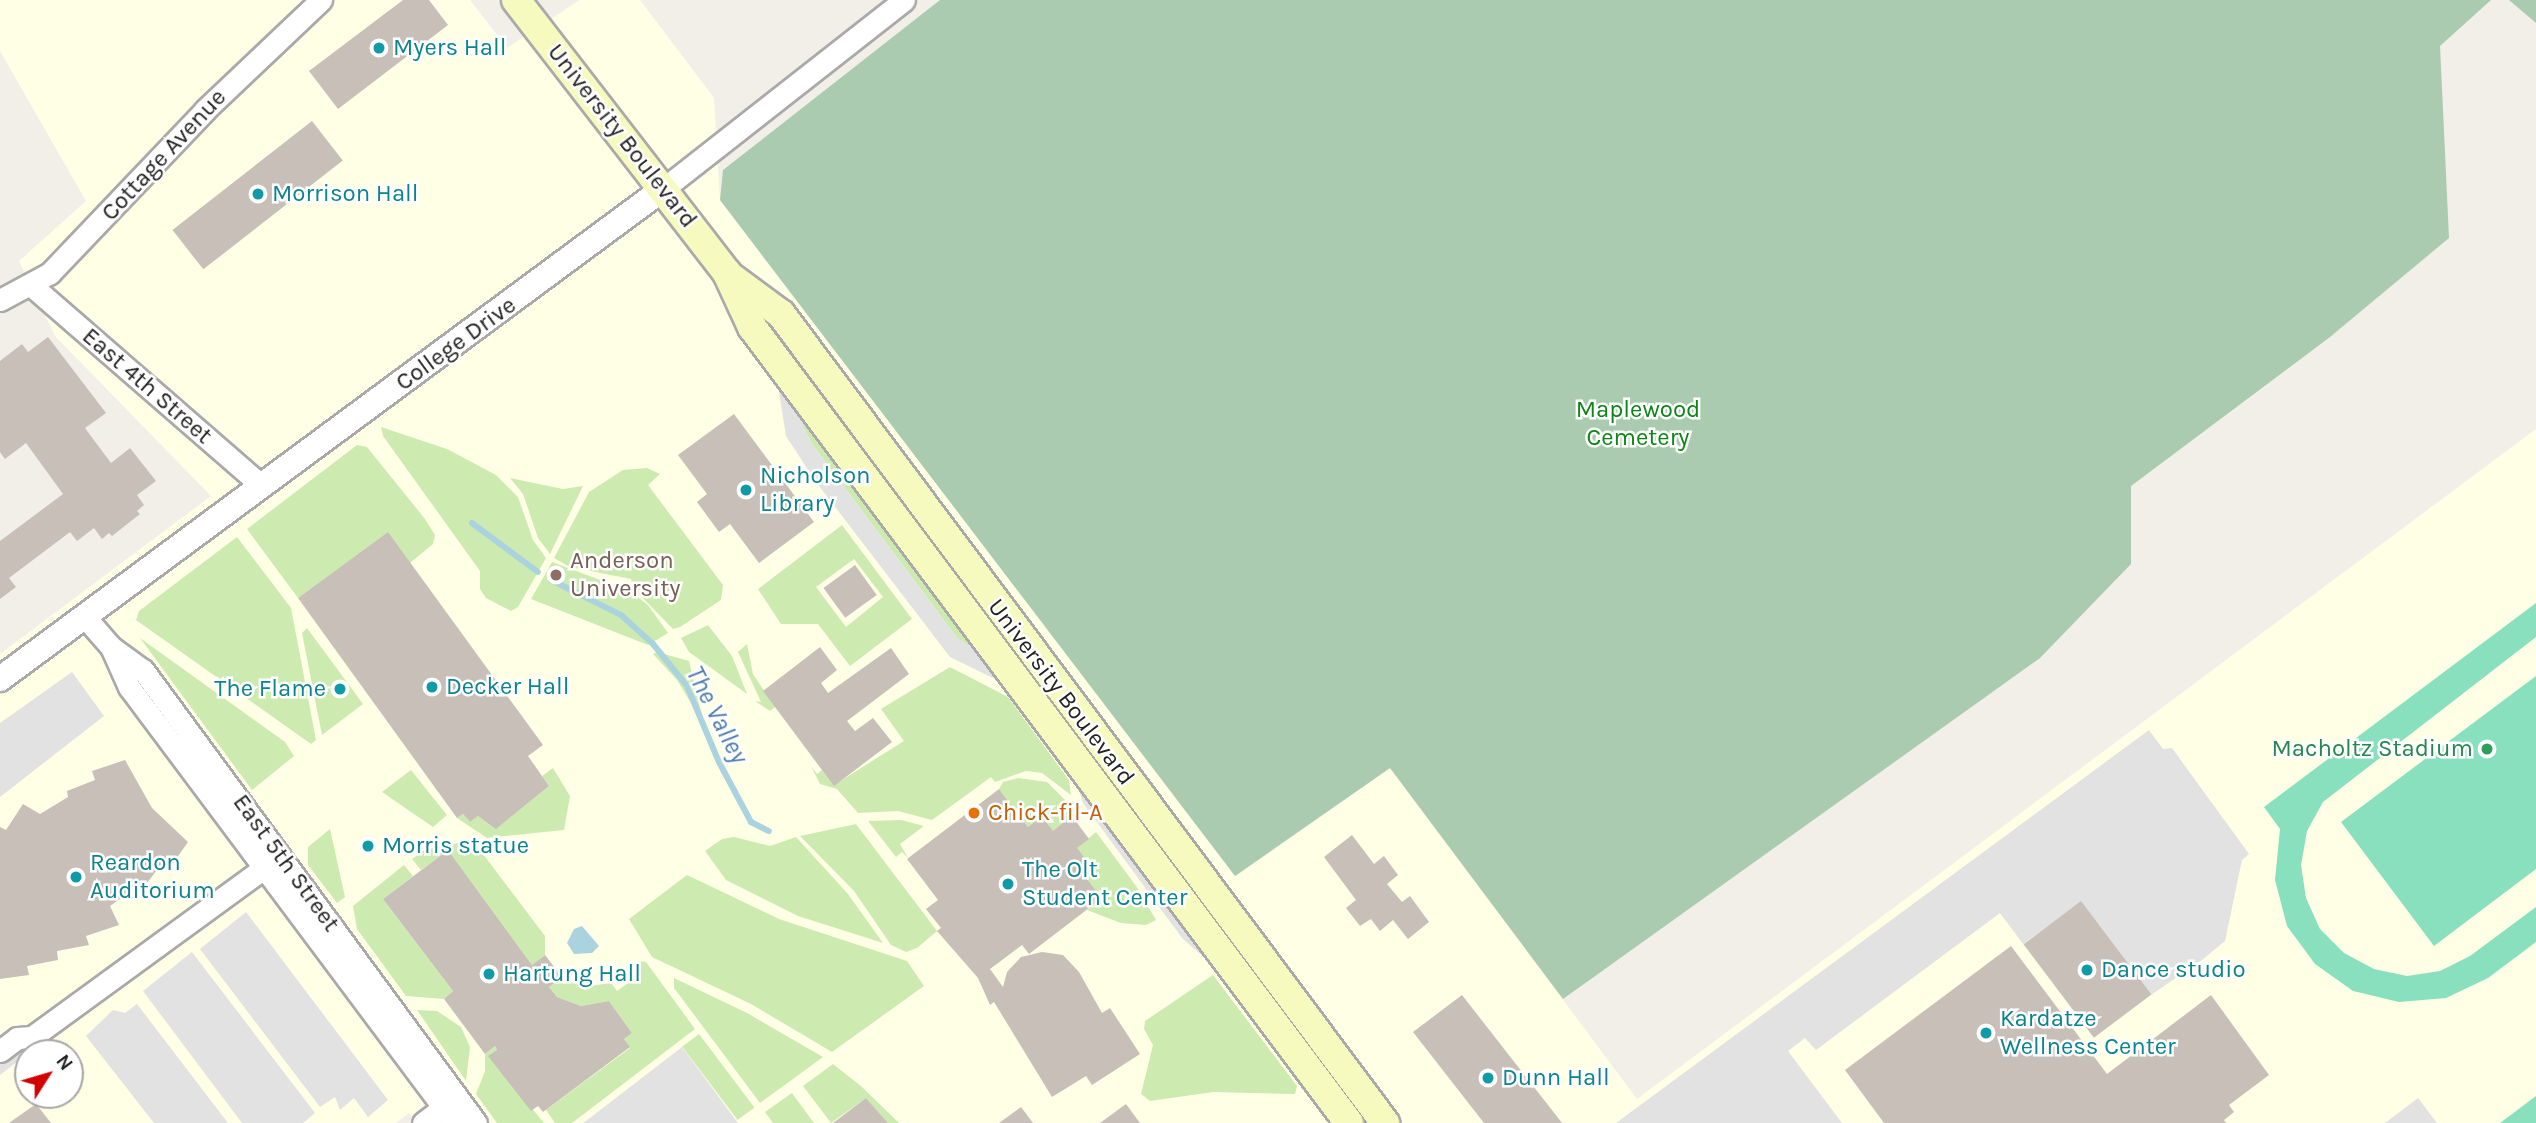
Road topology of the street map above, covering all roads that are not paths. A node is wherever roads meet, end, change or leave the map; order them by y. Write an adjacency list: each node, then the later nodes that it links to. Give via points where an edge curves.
1 (321, 0): 6 (street, Cottage Avenue, via 205,110 109,215)
2 (516, 0): 4 (main road, University Boulevard)
3 (904, 0): 4 (street, College Drive)
4 (663, 189): 5 (main road, University Boulevard); 10 (street, College Drive)
5 (727, 273): 8 (main road, University Boulevard, via 781,314); 9 (main road, University Boulevard, via 752,327)
6 (32, 286): 7 (street, Cottage Avenue); 10 (street, East 4th Street)
7 (0, 300)
8 (826, 374): 9 (street); 16 (main road, University Boulevard)
9 (801, 393): 16 (main road, University Boulevard)
10 (262, 486): 11 (street, College Drive)
11 (84, 616): 12 (street, East 5th Street); 13 (street, College Drive)
12 (111, 647): 14 (street, East 5th Street, via 144,670); 15 (street, via 129,687)
13 (0, 679)
14 (280, 855): 15 (street); 19 (street, East 5th Street)
15 (263, 868): 17 (street, via 32,1037 17,1038); 18 (street)
16 (1220, 928): 20 (main road, University Boulevard); 21 (main road, University Boulevard)
17 (0, 1051)
18 (439, 1119)
19 (476, 1123)
20 (1349, 1123)
21 (1385, 1123)

